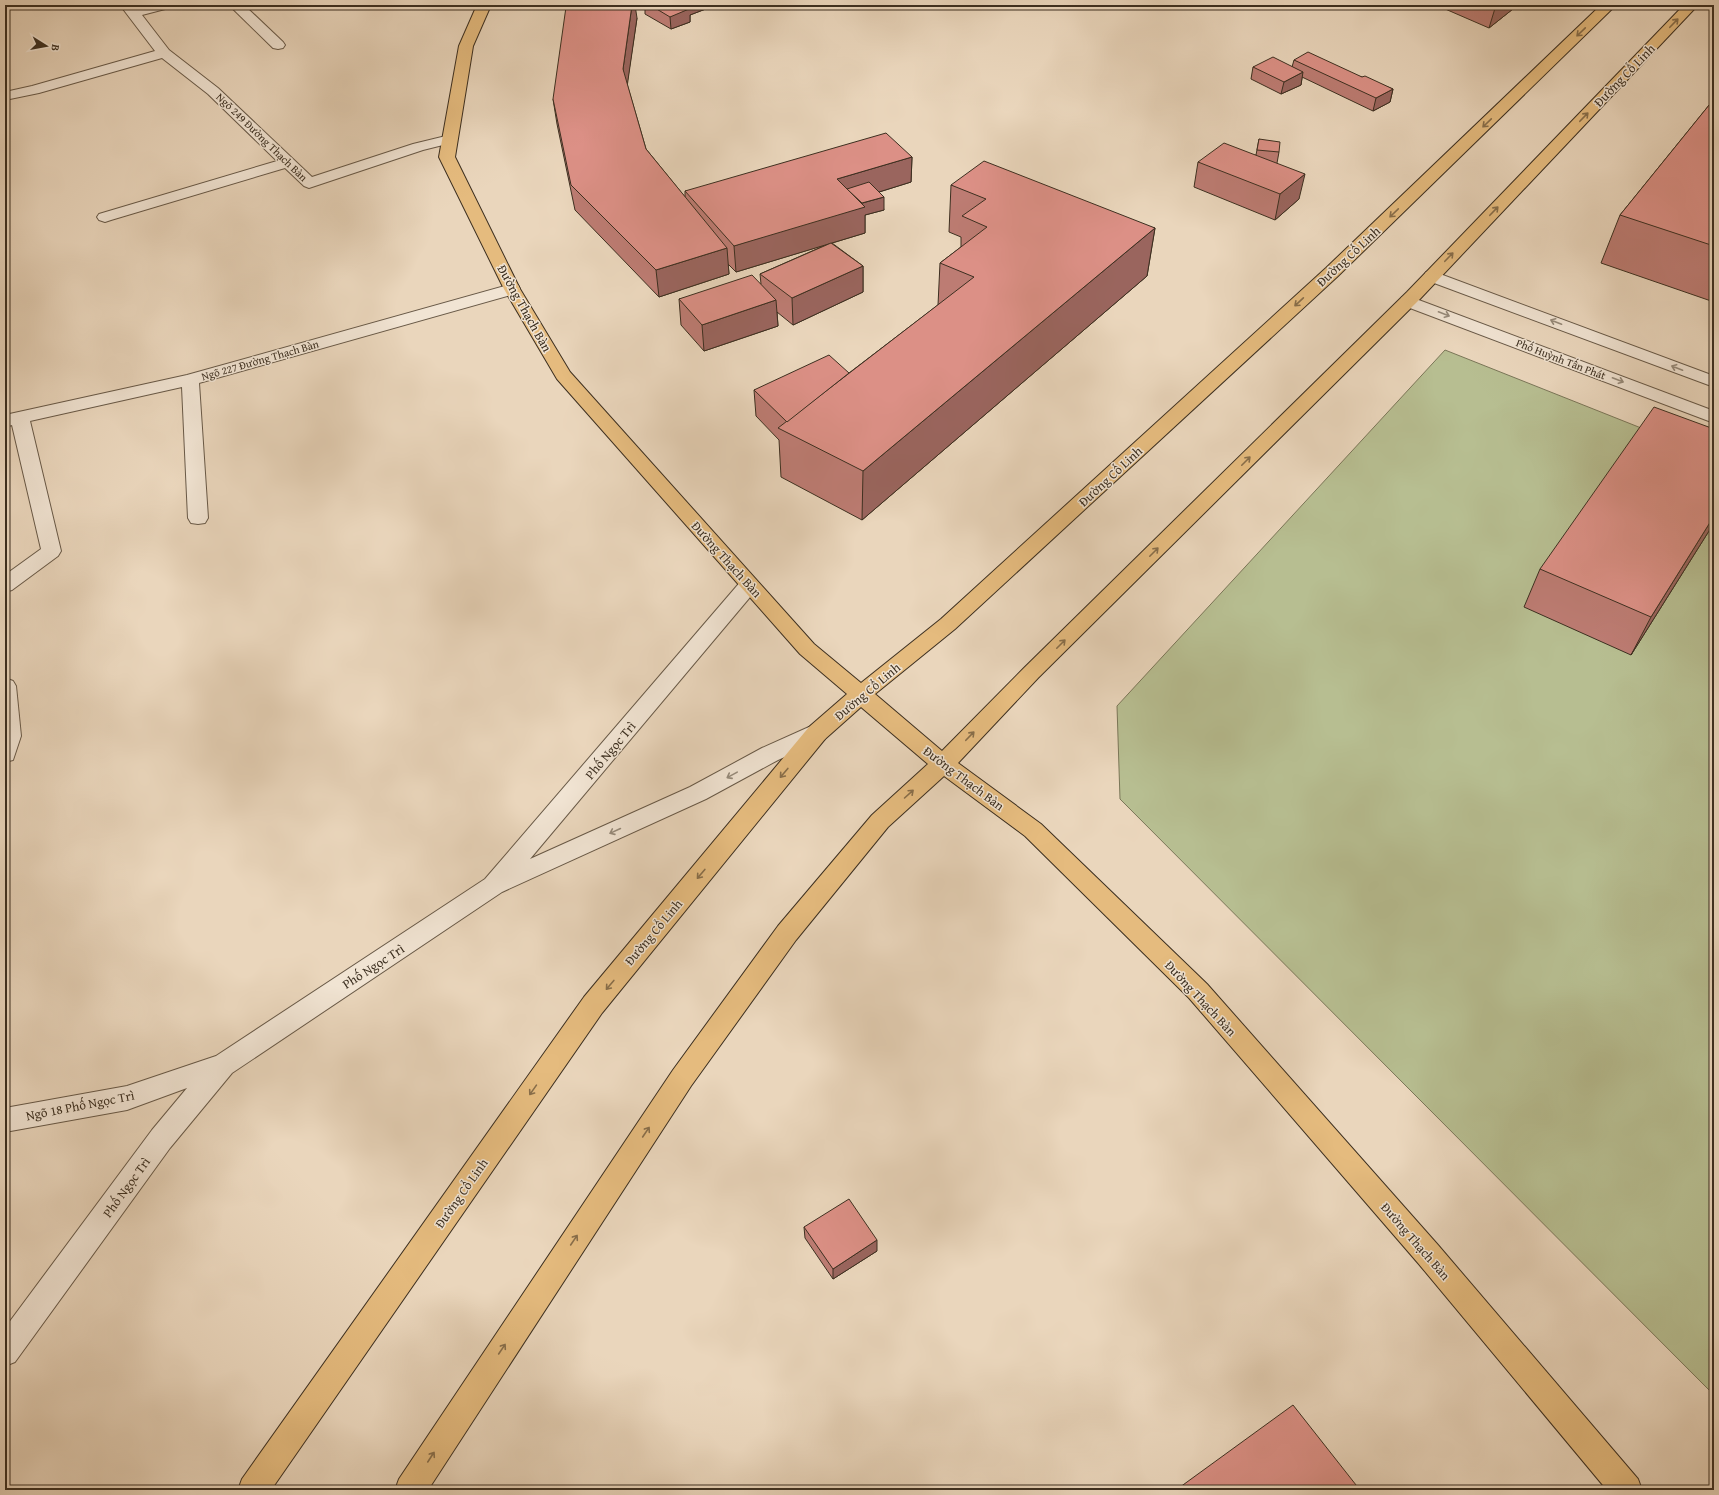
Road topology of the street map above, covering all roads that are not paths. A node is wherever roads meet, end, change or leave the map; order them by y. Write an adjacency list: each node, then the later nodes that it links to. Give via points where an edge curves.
1 (164, 5): 6 (street)
2 (236, 5): 7 (street)
3 (484, 5): 10 (main road, Đường Thạch Bàn, via 466,46)
4 (1609, 5): 24 (main road, Đường Cổ Linh, one-way to 24, via 1332,272 948,624)
5 (1691, 5): 13 (main road, Đường Cổ Linh, one-way to 5)
6 (130, 9): 8 (street, Ngõ 249 Đường Thạch Bàn)
7 (278, 46)
8 (164, 53): 9 (street); 11 (street, Ngõ 249 Đường Thạch Bàn, via 213,91)
9 (5, 96)
10 (450, 139): 11 (street, Ngõ 249 Đường Thạch Bàn, via 418,146 308,183); 14 (main road, Đường Thạch Bàn, via 447,157)
11 (286, 163): 12 (street)
12 (105, 217)
13 (1432, 276): 15 (main road, Đường Cổ Linh); 17 (street, one-way to 13)
14 (512, 289): 16 (street, Ngõ 227 Đường Thạch Bàn); 22 (main road, Đường Thạch Bàn, via 563,375)
15 (1408, 300): 18 (street, Phố Huỳnh Tấn Phát, one-way to 18); 27 (main road, Đường Cổ Linh, one-way to 15)
16 (190, 380): 19 (street, Ngõ 227 Đường Thạch Bàn); 20 (street)
17 (1714, 382)
18 (1714, 417)
19 (12, 420): 21 (street, via 51,551)
20 (198, 518)
21 (5, 585)
22 (749, 585): 24 (main road, Đường Thạch Bàn, via 807,649); 28 (street, Phố Ngọc Trì)
23 (5, 686): 26 (street, via 10,736)
24 (860, 695): 25 (main road, Đường Cổ Linh); 27 (main road, Đường Thạch Bàn)
25 (817, 733): 28 (street, one-way to 28, via 770,754 698,793); 32 (main road, Đường Cổ Linh, one-way to 32, via 593,1005)
26 (5, 754)
27 (943, 764): 33 (main road, Đường Cổ Linh, one-way to 27, via 682,1078 787,933 880,820); 34 (main road, Đường Thạch Bàn, via 1033,830 1198,992 1428,1254)
28 (493, 886): 29 (street, Phố Ngọc Trì)
29 (223, 1065): 30 (street, Ngõ 18 Phố Ngọc Trì, via 127,1098); 31 (street, Phố Ngọc Trì, via 161,1139)
30 (5, 1120)
31 (5, 1352)
32 (253, 1490)
33 (410, 1490)
34 (1627, 1490)

